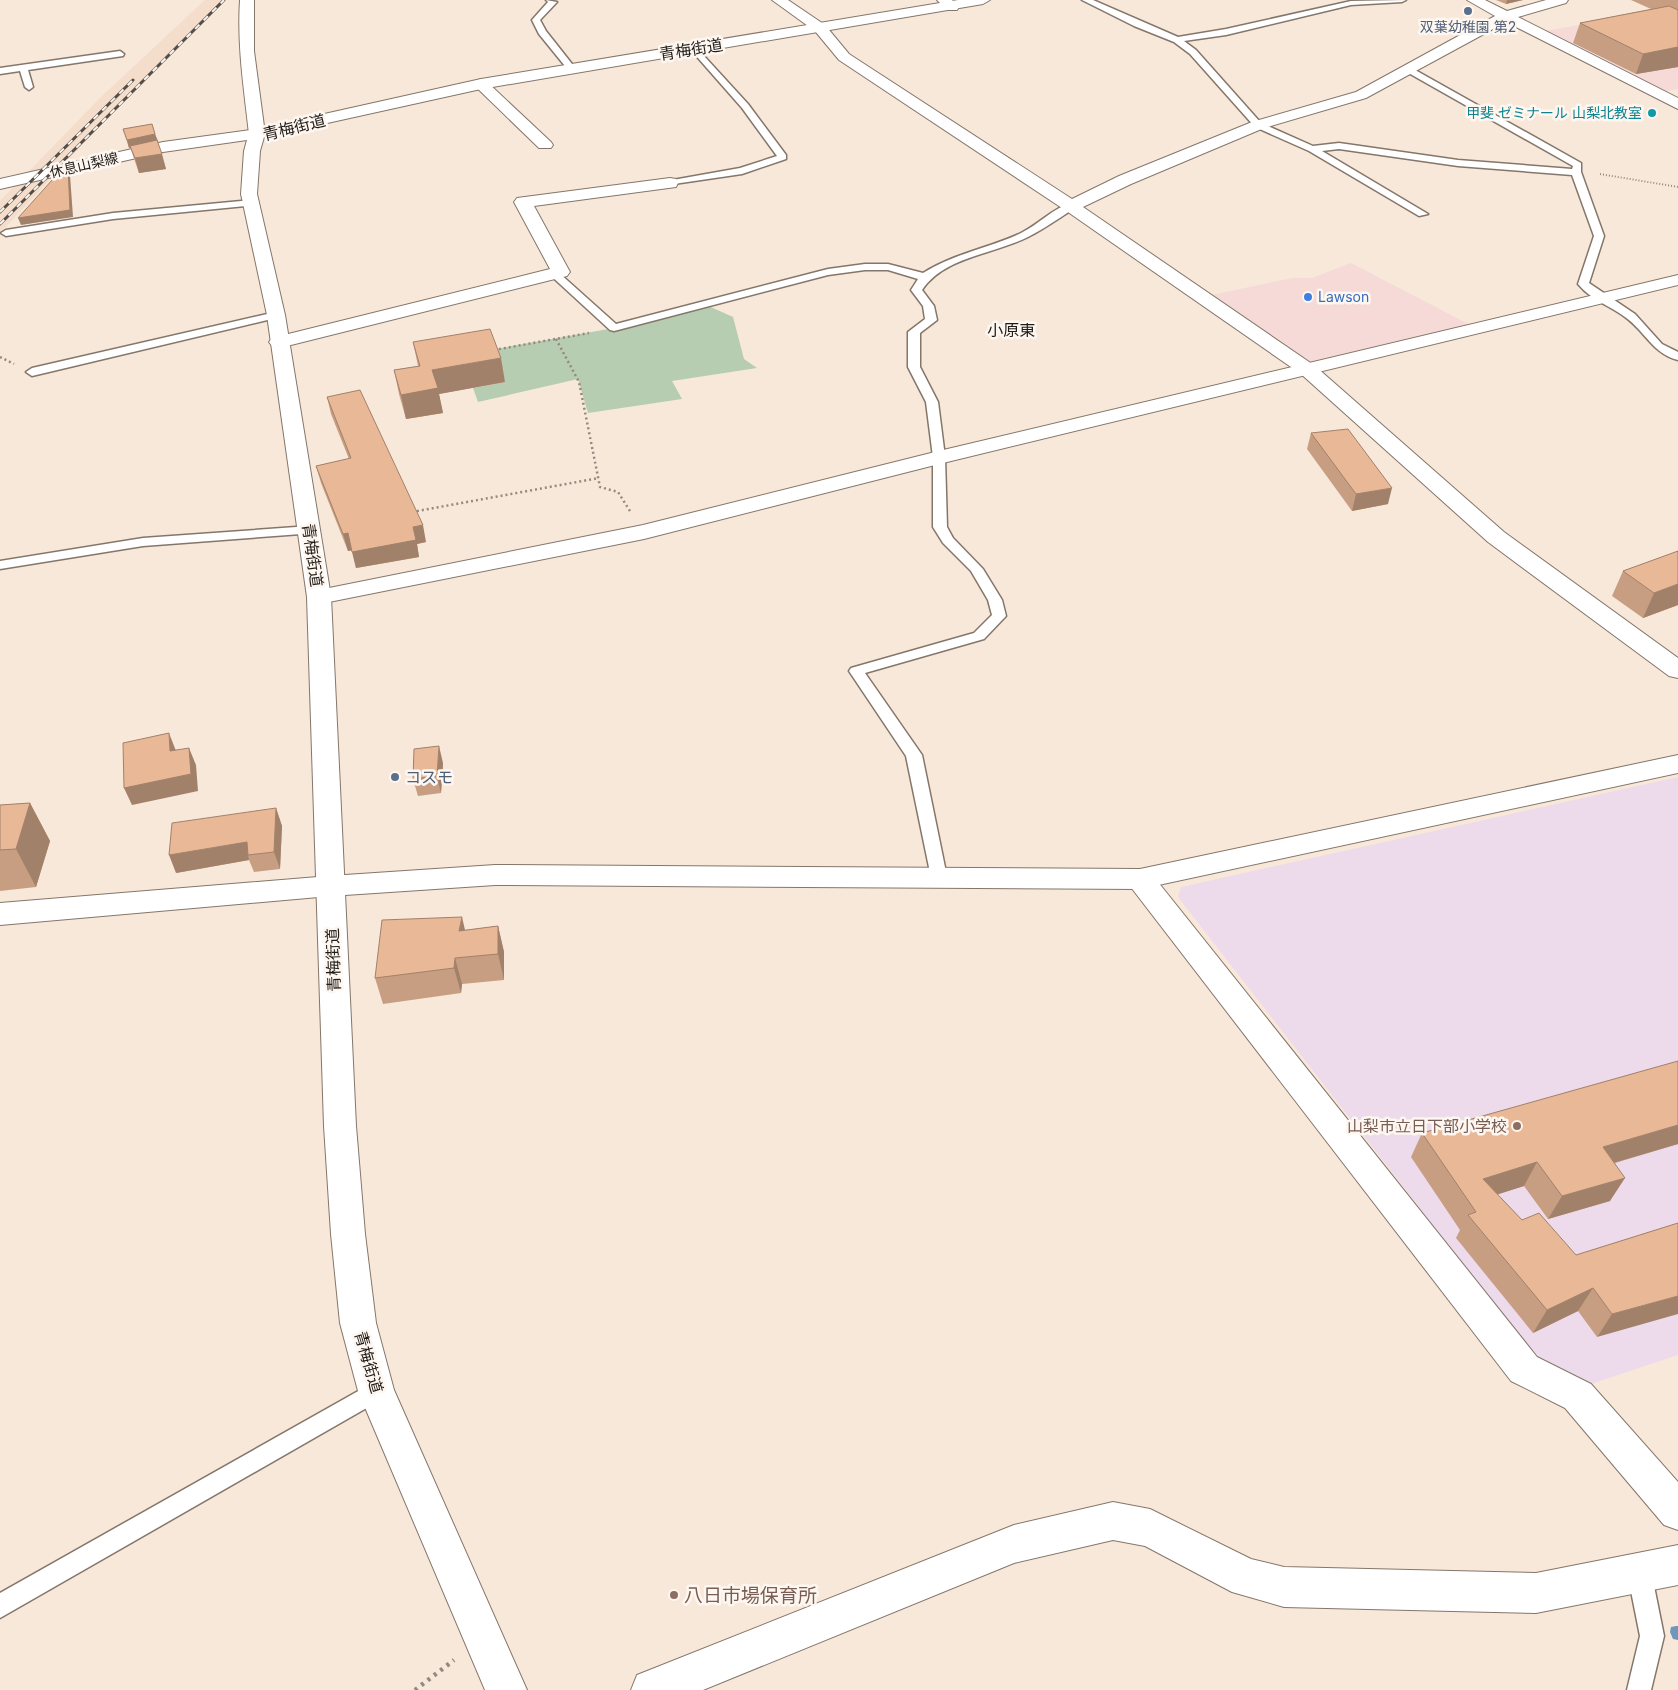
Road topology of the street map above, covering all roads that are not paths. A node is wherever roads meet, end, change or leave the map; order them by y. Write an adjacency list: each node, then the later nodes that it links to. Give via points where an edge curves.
1 (247, 0): 24 (street, via 249,84)
2 (550, 0): 17 (lane, via 553,2 536,20)
3 (779, 0): 12 (street)
4 (983, 0): 10 (street, 青梅街道)
5 (1086, 0): 13 (lane)
6 (1402, 0): 9 (lane)
7 (1474, 0): 11 (street)
8 (1561, 0): 11 (street)
9 (1348, 1): 13 (lane, via 1226,32)
10 (948, 3): 12 (street, 青梅街道)
11 (1507, 16): 18 (street); 22 (street)
12 (820, 28): 14 (street, 青梅街道); 33 (street, via 844,57)
13 (1177, 40): 23 (lane, via 1192,52)
14 (694, 48): 17 (street, 青梅街道); 29 (lane, via 745,106 783,157 742,171)
15 (120, 54): 16 (lane)
16 (23, 67): 19 (lane); 21 (lane)
17 (572, 69): 20 (street, 青梅街道)
18 (1408, 69): 23 (street, via 1361,95); 28 (lane, via 1578,165)
19 (0, 71)
20 (481, 84): 24 (street, 青梅街道); 25 (street)
21 (29, 87)
22 (1678, 104)
23 (1258, 125): 26 (lane); 33 (street)
24 (257, 134): 27 (street, 休息山梨線, via 163,148); 32 (street, 青梅街道, via 252,151)
25 (545, 144)
26 (1312, 149): 28 (lane, via 1339,146 1458,163); 34 (lane)
27 (63, 170): 30 (street, 休息山梨線); 31 (lane)
28 (1576, 172): 40 (lane, via 1599,236 1583,284)
29 (670, 182): 37 (street, via 523,202 561,272)
30 (0, 184)
31 (51, 184)
32 (252, 203): 36 (lane, via 113,216); 41 (street, 青梅街道)
33 (1071, 206): 38 (lane, via 1024,235 974,253); 44 (street)
34 (1423, 214)
35 (19, 219): 36 (lane)
36 (3, 236)
37 (554, 274): 41 (street); 42 (lane)
38 (925, 277): 42 (lane, via 888,267 828,272); 46 (lane, via 916,290 928,306 931,320 914,332 914,367 932,402)
39 (1678, 280): 40 (street)
40 (1603, 299): 43 (lane, via 1631,316 1658,346); 44 (street)
41 (278, 328): 45 (lane); 47 (street, 青梅街道)
42 (614, 328)
43 (1678, 357)
44 (1308, 370): 46 (street); 50 (street, via 1496,537)
45 (32, 372)
46 (938, 457): 49 (street, via 644,532); 52 (lane, via 940,527 996,600 999,616 979,636 856,671 914,755)
47 (310, 530): 48 (lane, via 143,542); 49 (street, 青梅街道)
48 (0, 565)
49 (318, 597): 54 (street, 青梅街道)
50 (1678, 670)
51 (1678, 764): 53 (street)
52 (939, 878): 53 (street); 54 (street, via 495,875)
53 (1140, 879): 57 (street, via 1524,1370 1578,1396)
54 (330, 886): 55 (street); 56 (street, 青梅街道, via 348,1234 358,1324)
55 (0, 914)
56 (376, 1391): 60 (lane); 61 (street, 青梅街道)
57 (1678, 1511)
58 (1678, 1565): 59 (street)
59 (1639, 1571): 62 (street, via 1536,1592 1284,1587 1246,1578 1150,1528 1113,1520 1014,1544); 63 (lane, via 1652,1636)
60 (0, 1606)
61 (506, 1690)
62 (652, 1690)
63 (1639, 1690)

